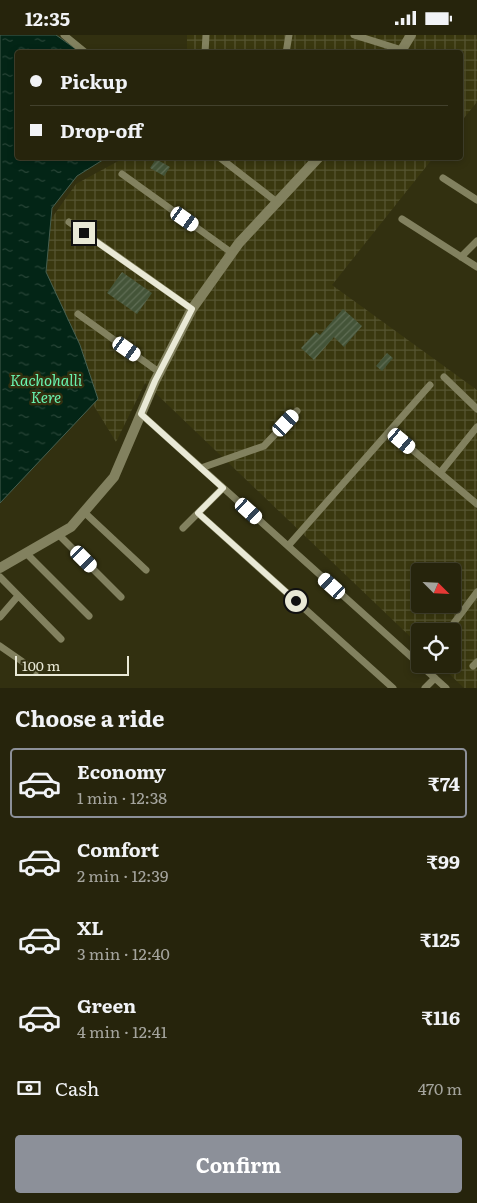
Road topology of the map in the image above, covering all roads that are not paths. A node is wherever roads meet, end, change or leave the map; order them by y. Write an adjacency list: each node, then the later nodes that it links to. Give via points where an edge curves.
1 (64, 35): 6 (street)
2 (206, 35): 7 (street)
3 (289, 35): 8 (street)
4 (354, 35): 9 (street)
5 (411, 35): 10 (street)
6 (82, 50)
7 (205, 50)
8 (286, 50)
9 (398, 50)
10 (402, 50)
11 (223, 160): 16 (street)
12 (316, 160): 16 (street)
13 (122, 174): 20 (street)
14 (443, 178): 15 (street)
15 (477, 201)
16 (278, 203): 20 (street)
17 (402, 219): 21 (street)
18 (69, 223): 23 (street)
19 (477, 241): 21 (street)
20 (232, 253): 23 (street)
21 (461, 257): 22 (street)
22 (477, 267)
23 (192, 309): 25 (street)
24 (78, 314): 25 (street)
25 (159, 372): 30 (street)
26 (444, 377): 28 (street)
27 (430, 385): 32 (street)
28 (477, 409)
29 (297, 411): 33 (street, via 264,446)
30 (141, 414): 33 (street); 37 (street, via 114,477)
31 (477, 427): 34 (street)
32 (390, 431): 34 (street); 41 (street)
33 (202, 468): 35 (street)
34 (440, 473): 36 (street)
35 (223, 488): 38 (street); 41 (street)
36 (477, 504)
37 (84, 513): 40 (street); 44 (street)
38 (198, 513): 39 (street); 58 (street)
39 (183, 527)
40 (59, 535): 42 (street); 48 (street)
41 (288, 546): 54 (street)
42 (26, 553): 43 (street); 50 (street)
43 (0, 568)
44 (146, 570)
45 (0, 577): 47 (street)
46 (477, 592): 51 (street)
47 (18, 596): 49 (street); 52 (street)
48 (121, 597)
49 (0, 617)
50 (89, 617)
51 (454, 623)
52 (61, 639)
53 (0, 647): 55 (street)
54 (411, 655)
55 (36, 671)
56 (429, 673): 57 (street)
57 (434, 678): 59 (street); 60 (street)
58 (393, 688)
59 (425, 688)
60 (446, 688)

